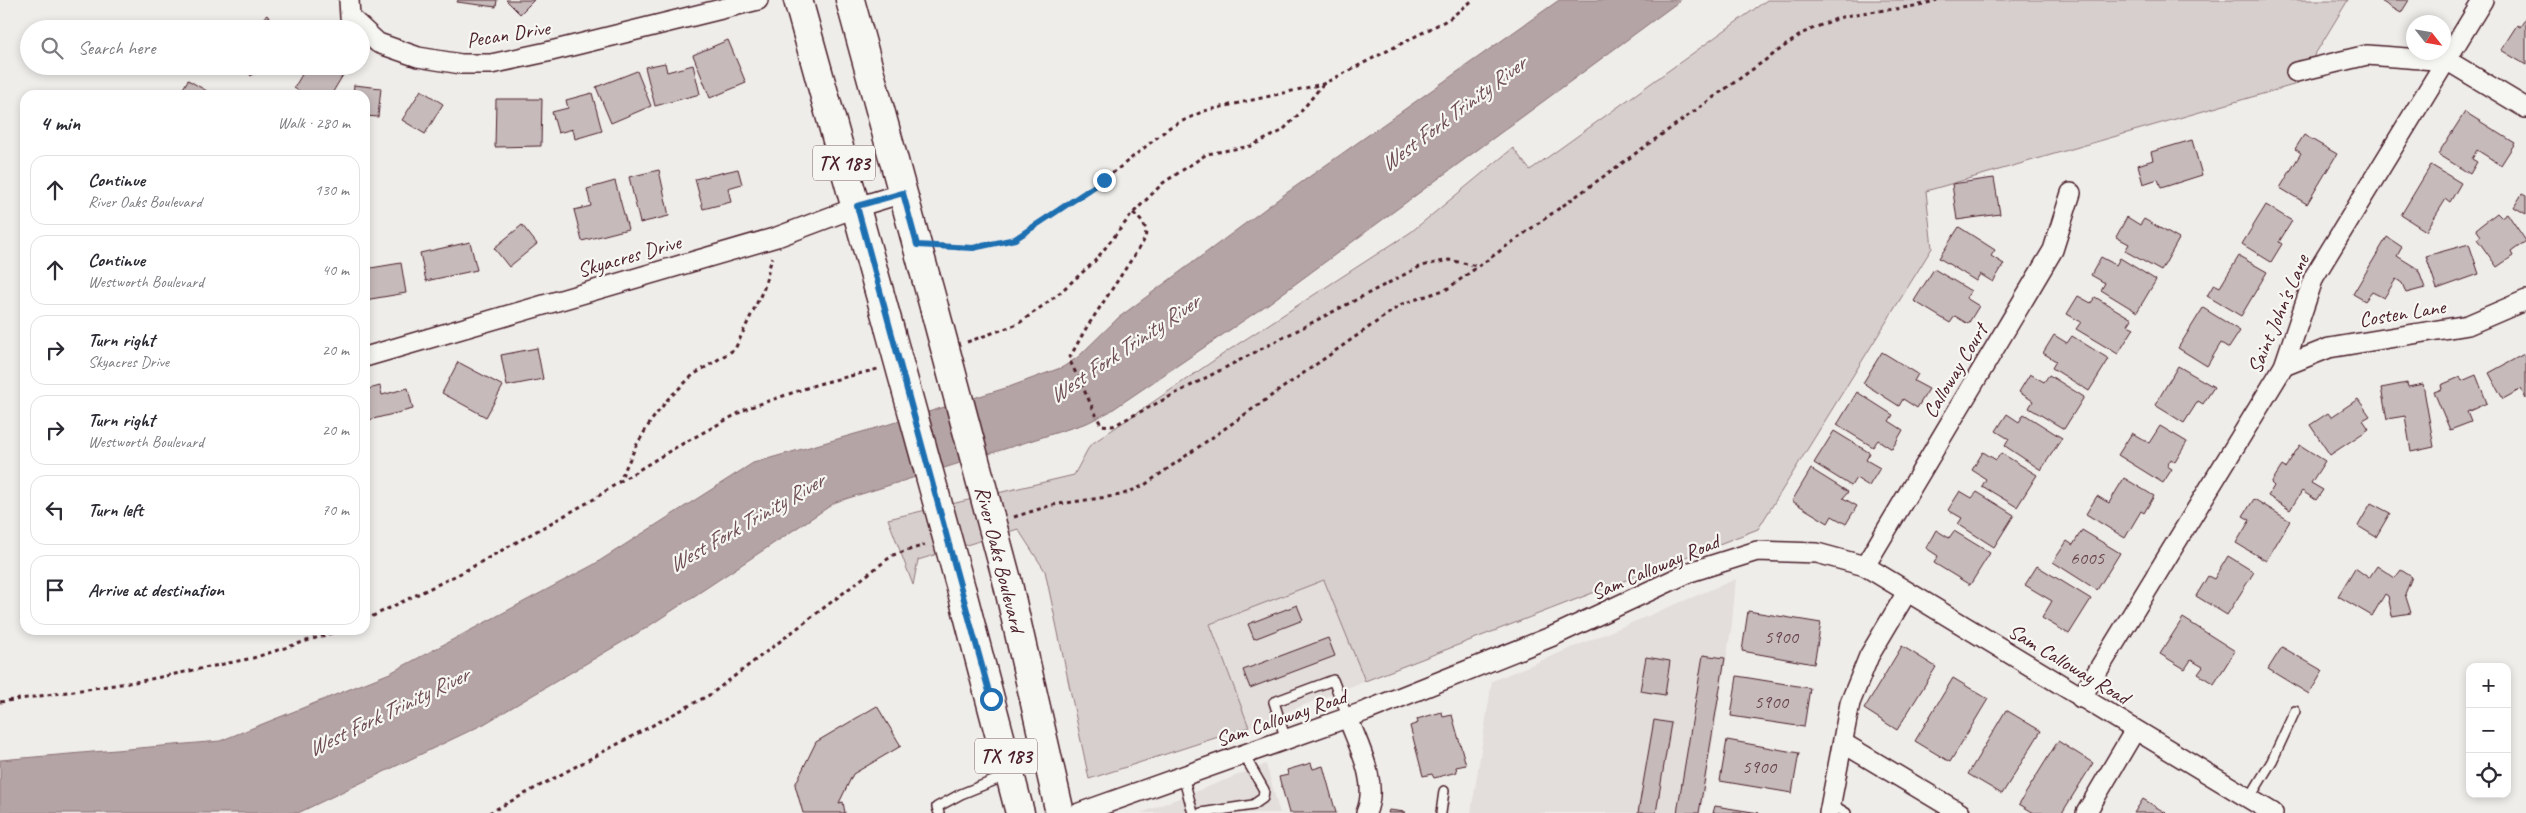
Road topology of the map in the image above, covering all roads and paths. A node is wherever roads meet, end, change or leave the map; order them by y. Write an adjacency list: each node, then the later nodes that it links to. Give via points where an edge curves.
1 (349, 0): 8 (street, Pecan Drive, via 350,17)
2 (758, 0): 9 (street, Pecan Drive, via 491,64 461,64 418,57 378,43)
3 (798, 0): 16 (main road, TX 183)
4 (850, 0): 14 (main road, TX 183)
5 (1474, 0): 12 (path, via 1450,19)
6 (1937, 0): 20 (path, via 1918,7 1842,17 1802,33)
7 (2483, 0): 10 (street, Saint John's Lane)
8 (353, 20)
9 (370, 36)
10 (2448, 61): 11 (street, via 2367,56); 13 (street); 24 (street, Saint John's Lane, via 2314,277)
11 (2296, 72)
12 (1323, 84): 17 (path, via 1282,130 1251,146 1207,154 1163,184); 19 (path, via 1204,110 1170,127 1104,180 1015,239 973,248)
13 (2526, 108)
14 (903, 193): 16 (street, Skyacres Drive); 19 (main road, TX 183)
15 (2071, 193): 29 (street, Calloway Court, via 2053,250)
16 (857, 206): 18 (street, Skyacres Drive); 41 (main road, River Oaks Boulevard / TX 183, bridge)
17 (1133, 213): 20 (path, via 1144,223 1145,239 1069,359 1101,425 1112,426 1421,266 1449,260); 22 (path, via 1094,262 1056,296 1018,324)
18 (777, 237): 23 (street, Skyacres Drive); 26 (path, via 764,288 735,349 693,375 668,399 646,429)
19 (917, 245): 49 (main road, River Oaks Boulevard / TX 183, bridge, via 1007,580)
20 (1478, 266): 27 (path, via 1447,288 1402,304 1143,486 1121,495 1052,505)
21 (2526, 300): 24 (street, Costen Lane, via 2468,325 2329,348)
22 (966, 343)
23 (370, 356)
24 (2284, 366): 33 (street, Saint John's Lane)
25 (882, 368): 26 (path, via 818,384 748,408 673,448)
26 (619, 482): 31 (path, via 463,572)
27 (1006, 520)
28 (931, 544): 46 (path, via 893,556 711,694)
29 (1865, 566): 30 (street, Sam Calloway Road); 36 (street, Sam Calloway Road, via 1817,553 1757,551 1690,572 1554,636)
30 (1907, 592): 33 (street, Sam Calloway Road); 39 (street, via 1869,656 1850,703)
31 (370, 618)
32 (325, 635): 34 (path, via 253,658 141,681)
33 (2081, 698): 37 (street, Sam Calloway Road)
34 (0, 702)
35 (2296, 710): 44 (lane, via 2272,762)
36 (1348, 718): 38 (street, Sam Calloway Road); 38 (lane, via 1333,680 1274,702); 53 (street, via 1366,766 1371,801)
37 (2135, 730): 44 (street, Sam Calloway Road); 56 (street)
38 (1286, 740): 40 (street, Sam Calloway Road)
39 (1843, 743): 45 (street); 55 (street)
40 (1244, 755): 42 (street, Sam Calloway Road); 52 (lane, via 1264,790 1263,798 1253,805)
41 (1010, 774): 47 (lane, via 960,794 937,807); 48 (main road, River Oaks Boulevard / TX 183)
42 (1183, 776): 50 (street, Sam Calloway Road); 51 (lane)
43 (1444, 792): 54 (lane)
44 (2249, 799): 57 (street, Sam Calloway Road)
45 (1835, 810)
46 (488, 813)
47 (940, 813)
48 (1020, 813)
49 (1060, 813)
50 (1079, 813)
51 (1193, 813)
52 (1201, 813)
53 (1366, 813)
54 (1441, 813)
55 (1960, 813)
56 (2086, 813)
57 (2273, 813)

